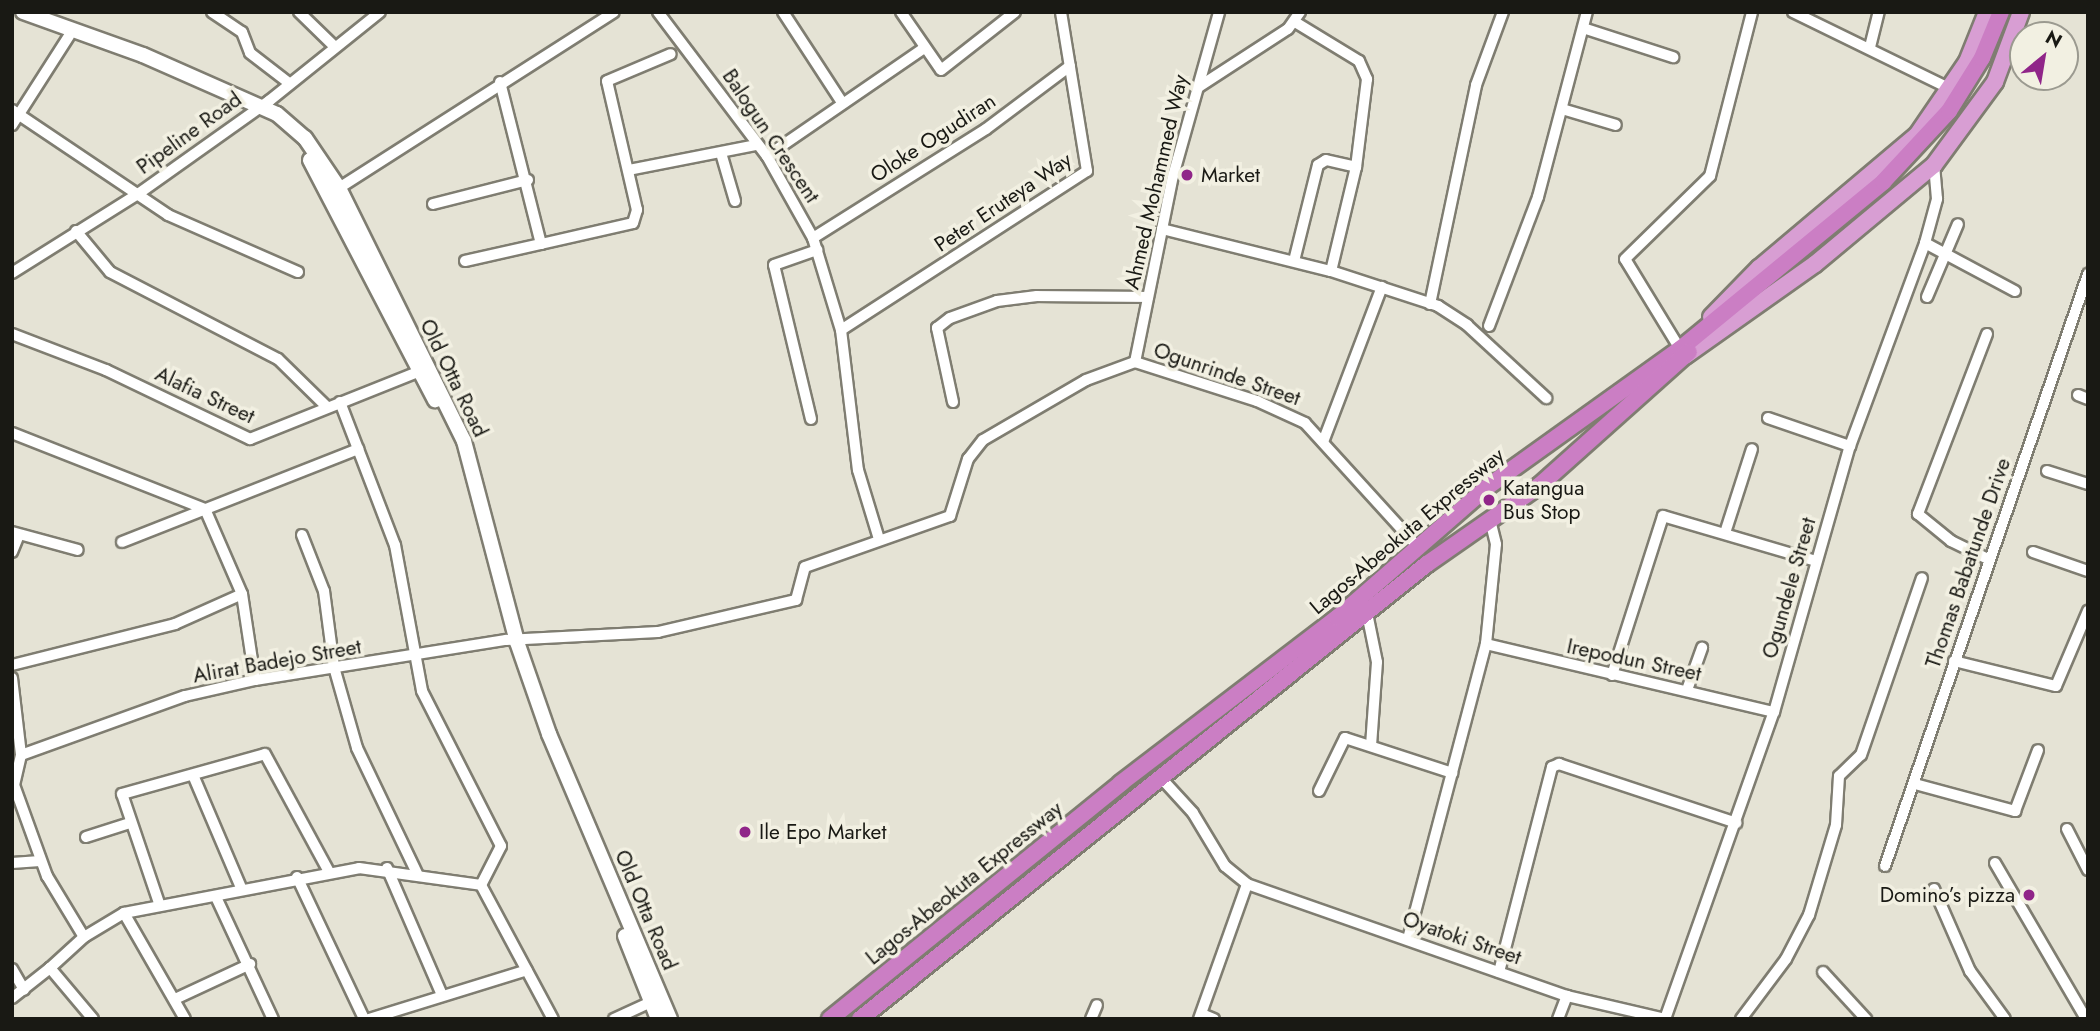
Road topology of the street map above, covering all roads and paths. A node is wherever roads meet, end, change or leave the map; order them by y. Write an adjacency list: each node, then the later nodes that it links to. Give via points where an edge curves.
1 (23, 12): 36 (main road, Old Otta Road, via 143,55)
2 (212, 12): 32 (street, via 242,32 250,53)
3 (299, 12): 25 (street)
4 (380, 12): 25 (street, Pipeline Road)
5 (614, 12): 31 (street)
6 (658, 12): 41 (street, Balogun Crescent)
7 (783, 12): 35 (street)
8 (901, 12): 27 (street)
9 (1015, 12): 27 (street, via 941,70)
10 (1061, 12): 30 (street, Peter Eruteya Way)
11 (1219, 12): 33 (street, Ahmed Mohammed Way)
12 (1503, 12): 70 (street, via 1476,85)
13 (1587, 12): 23 (street)
14 (1752, 12): 75 (street, via 1710,176 1625,259)
15 (1793, 12): 26 (street)
16 (1879, 12): 26 (street)
17 (1987, 12): 34 (main road)
18 (2001, 12): 75 (highway, Lagos-Abeokuta Expressway, via 1967,86 1917,149)
19 (2011, 12): 75 (highway, Lagos-Abeokuta Expressway, via 1984,75 1924,156 1881,198)
20 (2021, 12): 44 (main road, via 1995,82)
21 (12, 17): 24 (main road, Old Otta Road)
22 (1298, 17): 33 (street); 45 (street, via 1359,61 1367,79)
23 (1583, 27): 29 (street); 37 (street)
24 (69, 36): 36 (main road, Old Otta Road); 38 (street)
25 (334, 47): 32 (street, Pipeline Road)
26 (1870, 47): 34 (street)
27 (924, 48): 35 (street)
28 (671, 54): 46 (street, via 607,81)
29 (1673, 57)
30 (1070, 66): 55 (street, Oloke Ogudiran, via 986,129); 72 (street, Peter Eruteya Way, via 1089,165 1082,176)
31 (500, 82): 47 (street); 48 (street)
32 (289, 83): 36 (street, Pipeline Road)
33 (1197, 88): 53 (street, Ahmed Mohammed Way)
34 (1951, 89): 75 (main road, via 1917,135 1759,268)
35 (841, 101): 43 (street)
36 (256, 109): 48 (main road, Old Otta Road, via 298,132); 49 (street, Pipeline Road); 77 (main road, Old Otta Road, via 309,158)
37 (1562, 109): 40 (street); 71 (street, via 1538,197)
38 (16, 112): 39 (street); 49 (street)
39 (12, 125)
40 (1616, 125)
41 (756, 145): 42 (street); 43 (street, Balogun Crescent)
42 (721, 153): 46 (street); 50 (street)
43 (767, 156): 55 (street, Balogun Crescent)
44 (1934, 165): 56 (street, Ogundele Street, via 1937,199); 75 (main road, via 1815,264)
45 (1356, 167): 61 (street, via 1320,161); 62 (street)
46 (629, 170): 57 (street, via 636,210 633,223)
47 (528, 180): 51 (street); 57 (street)
48 (338, 188): 109 (main road, Old Otta Road, via 464,441)
49 (138, 194): 54 (street, Pipeline Road); 63 (street, via 181,222)
50 (735, 201)
51 (433, 204)
52 (1958, 224): 59 (street)
53 (1161, 229): 61 (street); 68 (street, Ahmed Mohammed Way)
54 (76, 231): 64 (street, Pipeline Road); 81 (street, via 110,272 278,359)
55 (813, 238): 58 (street, Balogun Crescent)
56 (1925, 243): 59 (street); 86 (street, Ogundele Street)
57 (541, 244): 60 (street)
58 (817, 250): 72 (street, Balogun Crescent); 83 (street, via 774,265)
59 (1946, 252): 67 (street); 69 (street)
60 (465, 261)
61 (1294, 261): 62 (street)
62 (1331, 271): 66 (street)
63 (298, 272)
64 (12, 273)
65 (2088, 274): 102 (street, Thomas Babatunde Drive)
66 (1382, 287): 70 (street); 85 (street)
67 (2015, 291)
68 (1149, 296): 76 (street, Ahmed Mohammed Way); 80 (street, via 1037,296 985,304 940,323)
69 (1927, 297)
70 (1430, 304): 78 (street, via 1467,325)
71 (1489, 326)
72 (841, 330): 96 (street, Balogun Crescent, via 858,470)
73 (12, 334): 81 (street, Alafia Street, via 106,370 250,439 266,437)
74 (1986, 334): 102 (street, via 1919,514 1951,541)
75 (1683, 352): 92 (highway, Lagos-Abeokuta Expressway, via 1589,446); 98 (highway, Lagos-Abeokuta Expressway, via 1487,487)
76 (1135, 362): 85 (street, Ogunrinde Street, via 1289,413); 96 (street, via 1086,380 983,440 968,458 950,516)
77 (420, 371): 79 (street, Alafia Street); 109 (main road, Old Otta Road, via 461,462)
78 (1546, 398)
79 (340, 402): 81 (street, Alafia Street); 87 (street)
80 (953, 402)
81 (326, 406)
82 (1768, 418): 86 (street)
83 (811, 419)
84 (12, 433): 91 (street)
85 (1323, 442): 98 (street, Ogunrinde Street)
86 (1850, 446): 103 (street, Ogundele Street)
87 (358, 449): 91 (street); 112 (street, via 396,545)
88 (1752, 449): 93 (street)
89 (2047, 471): 90 (street)
90 (2088, 484)
91 (205, 509): 97 (street); 106 (street)
92 (1490, 520): 108 (highway, Lagos-Abeokuta Expressway); 110 (street, via 1496,544)
93 (1725, 533): 103 (street); 116 (street, via 1672,515 1657,521)
94 (16, 534): 99 (street); 100 (street)
95 (302, 535): 115 (street, via 324,591)
96 (879, 539): 109 (street, Alirat Badejo Street, via 806,568 796,600 658,632)
97 (122, 542)
98 (1418, 547): 176 (highway, Lagos-Abeokuta Expressway, via 1337,618 1121,783)
99 (78, 550)
100 (12, 552)
101 (2033, 552): 104 (street)
102 (1988, 559): 113 (street, Thomas Babatunde Drive)
103 (1816, 561): 121 (street, Ogundele Street)
104 (2088, 571)
105 (1922, 578): 182 (street, via 1861,755 1839,776 1836,825 1808,915 1772,980)
106 (242, 594): 114 (street, via 175,624); 118 (street)
107 (2088, 611): 113 (street, via 2056,686)
108 (1367, 613): 122 (street, via 1377,662); 127 (highway, Lagos-Abeokuta Expressway)
109 (511, 641): 112 (street, Alirat Badejo Street); 164 (main road); 175 (main road, Old Otta Road)
110 (1486, 644): 116 (street, Irepodun Street); 125 (street)
111 (1702, 648): 119 (street)
112 (415, 657): 115 (street, Alirat Badejo Street); 145 (street, via 434,719 501,846)
113 (1954, 661): 128 (street, Thomas Babatunde Drive)
114 (12, 665)
115 (334, 667): 118 (street, Alirat Badejo Street); 142 (street, via 361,759)
116 (1612, 675): 119 (street, Irepodun Street)
117 (12, 678): 120 (street)
118 (255, 680): 124 (street, Alirat Badejo Street, via 185,696)
119 (1687, 690): 121 (street, Irepodun Street)
120 (13, 701): 124 (street)
121 (1774, 712): 132 (street, Ogundele Street)
122 (1371, 746): 125 (street); 130 (street, via 1343,738)
123 (2038, 750): 128 (street, via 2015,811)
124 (21, 755): 129 (street)
125 (1452, 773): 152 (street)
126 (193, 775): 131 (street, via 122,794); 141 (street, via 265,754); 147 (street)
127 (1162, 779): 144 (street, via 1193,813 1226,866); 177 (highway, Lagos-Abeokuta Expressway)
128 (1915, 784): 138 (street, Thomas Babatunde Drive)
129 (13, 785): 135 (street)
130 (1319, 791)
131 (130, 823): 134 (street); 149 (street)
132 (1736, 823): 157 (street, via 1559,764 1552,767); 181 (street, Ogundele Street)
133 (2067, 829): 140 (street)
134 (86, 837)
135 (40, 861): 136 (street); 151 (street)
136 (12, 863)
137 (1996, 863): 167 (street)
138 (1885, 866)
139 (387, 868): 141 (street); 142 (street); 160 (street)
140 (2088, 870)
141 (329, 872): 143 (street)
142 (416, 873): 145 (street)
143 (297, 877): 147 (street); 171 (street)
144 (1247, 884): 152 (street, Oyatoki Street); 166 (street)
145 (481, 885): 156 (street)
146 (1934, 889): 184 (street, via 1970,971)
147 (242, 890): 148 (street)
148 (216, 897): 149 (street); 153 (street)
149 (159, 903): 150 (street)
150 (124, 913): 151 (street); 163 (street)
151 (84, 937): 154 (street)
152 (1408, 939): 157 (street, Oyatoki Street)
153 (250, 964): 163 (street); 170 (street)
154 (50, 968): 159 (street); 168 (street)
155 (12, 969): 159 (street)
156 (527, 970): 160 (street); 172 (street)
157 (1499, 972): 161 (street, Oyatoki Street)
158 (1824, 972): 183 (street)
159 (24, 990): 162 (street)
160 (441, 993): 171 (street)
161 (1567, 996): 180 (street); 181 (street, Oyatoki Street)
162 (12, 998)
163 (175, 999): 169 (street)
164 (651, 1002): 173 (street); 174 (main road)
165 (1097, 1005): 178 (street)
166 (1201, 1016): 179 (street)
167 (2087, 1018)
168 (93, 1019)
169 (185, 1019)
170 (273, 1019)
171 (366, 1019)
172 (553, 1019)
173 (614, 1019)
174 (658, 1019)
175 (670, 1019)
176 (830, 1019)
177 (860, 1019)
178 (1091, 1019)
179 (1214, 1019)
180 (1559, 1019)
181 (1666, 1019)
182 (1741, 1019)
183 (1866, 1019)
184 (2005, 1019)

